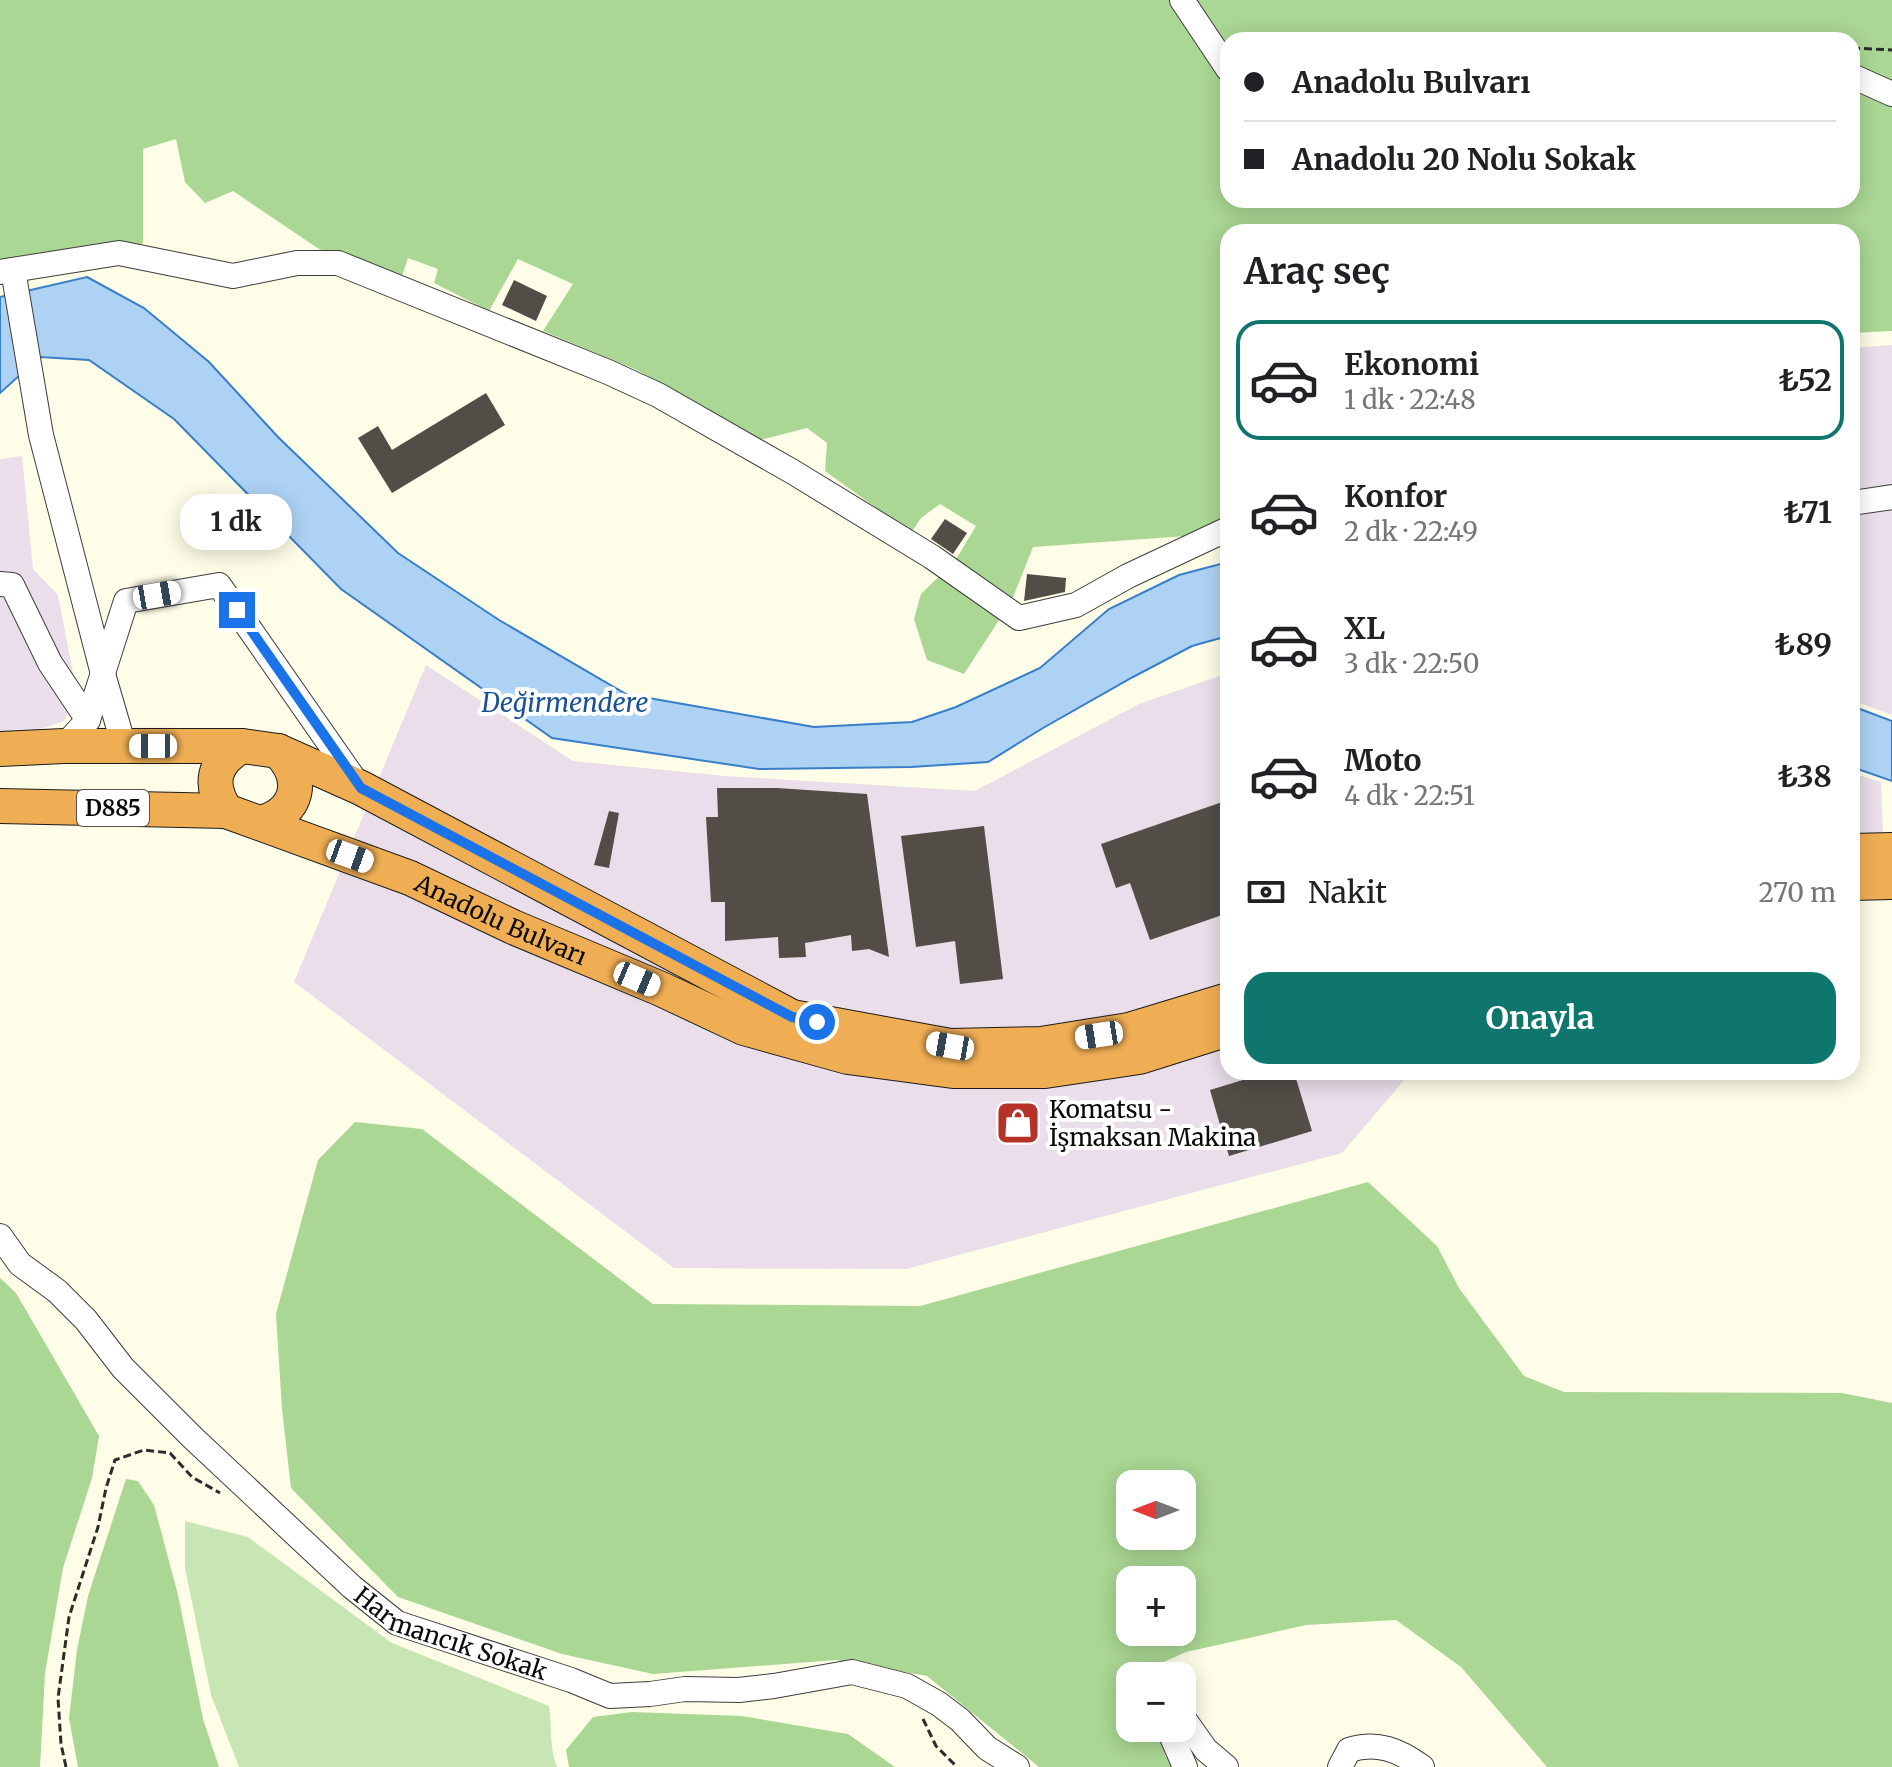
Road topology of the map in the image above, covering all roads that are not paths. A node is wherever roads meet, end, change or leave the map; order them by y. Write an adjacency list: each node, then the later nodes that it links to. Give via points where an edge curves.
1 (1182, 0): 2 (street)
2 (1220, 57)
3 (1860, 80): 4 (street)
4 (1892, 94)
5 (6, 271): 8 (street, via 119,253 233,276 297,263 338,263 658,395 932,557 1019,618 1076,605); 10 (street, via 20,310 41,435)
6 (1892, 497): 7 (street)
7 (1860, 502)
8 (1220, 533)
9 (0, 584): 11 (street, via 12,585 50,663)
10 (103, 674): 11 (street); 13 (street); 17 (street, via 126,601 219,585)
11 (88, 720): 12 (street)
12 (64, 746): 13 (highway, Anadolu Bulvarı); 15 (highway, Anadolu Bulvarı)
13 (124, 746): 14 (highway, Anadolu Bulvarı)
14 (242, 746): 16 (highway, Anadolu Bulvarı); 19 (highway, via 230,752 216,774 215,788)
15 (0, 749)
16 (278, 751): 17 (highway, Anadolu Bulvarı); 20 (highway, via 294,773 292,800 285,811)
17 (361, 788): 25 (highway, Anadolu Bulvarı, via 792,1017 950,1046 1041,1044 1129,1030)
18 (0, 806): 19 (highway, Anadolu Bulvarı / D885)
19 (226, 811): 20 (highway, Anadolu Bulvarı)
20 (261, 823): 26 (highway, Anadolu Bulvarı, via 410,878 744,1028 848,1057 953,1071 1045,1071 1139,1057)
21 (1892, 850): 22 (highway)
22 (1860, 851)
23 (1892, 882): 24 (highway)
24 (1860, 883)
25 (1220, 1002)
26 (1220, 1032)
27 (0, 1236): 30 (street, Harmancık Sokak, via 20,1264 86,1320 123,1368 193,1438 397,1623 610,1696 739,1690 852,1672 907,1686 939,1704 987,1748)
28 (1196, 1736): 32 (street)
29 (1173, 1742): 31 (street)
30 (1017, 1767)
31 (1185, 1767)
32 (1226, 1767)
33 (1340, 1767): 34 (street, via 1349,1750 1361,1746 1388,1748)
34 (1422, 1767)

